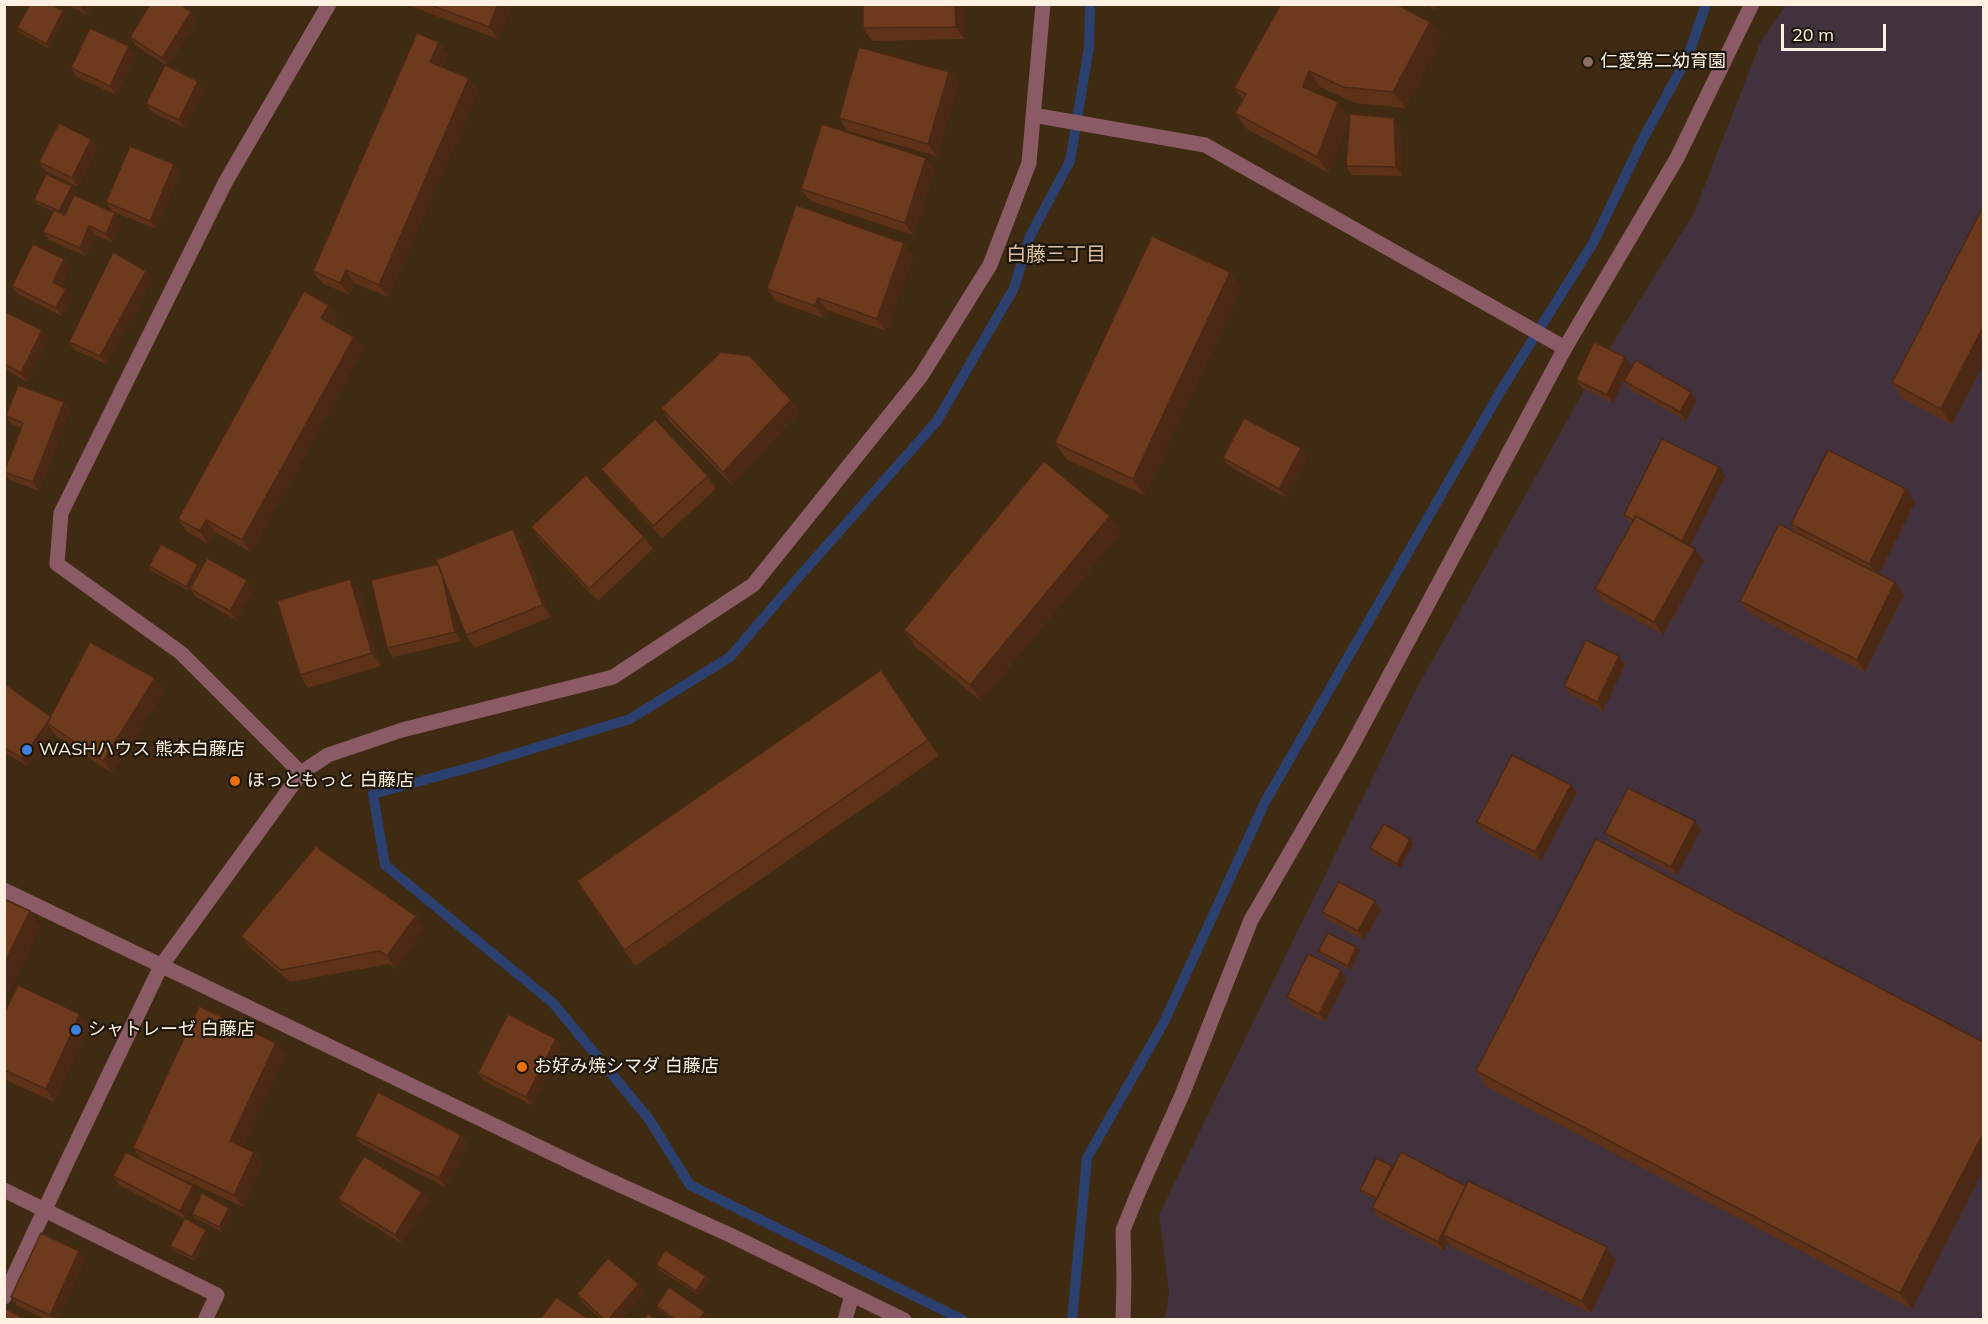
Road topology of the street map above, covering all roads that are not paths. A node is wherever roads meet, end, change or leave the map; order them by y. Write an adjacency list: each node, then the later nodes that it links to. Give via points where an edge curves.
1 (329, 4): 6 (street, via 226,181 61,513 57,564 181,653)
2 (1043, 4): 4 (street)
3 (1752, 4): 5 (street, via 1677,158)
4 (1033, 115): 5 (street, via 1205,146); 6 (street, via 1029,163 990,265 921,376 753,585 613,677 402,730 328,755)
5 (1565, 348): 16 (street, via 1349,752 1251,920 1182,1095 1123,1230)
6 (302, 773): 8 (street)
7 (4, 890): 8 (street)
8 (161, 966): 10 (street); 11 (street)
9 (4, 1190): 10 (street)
10 (45, 1210): 12 (street); 13 (street, via 217,1294)
11 (852, 1295): 14 (street); 15 (street)
12 (4, 1298)
13 (205, 1320)
14 (845, 1320)
15 (904, 1320)
16 (1123, 1320)

